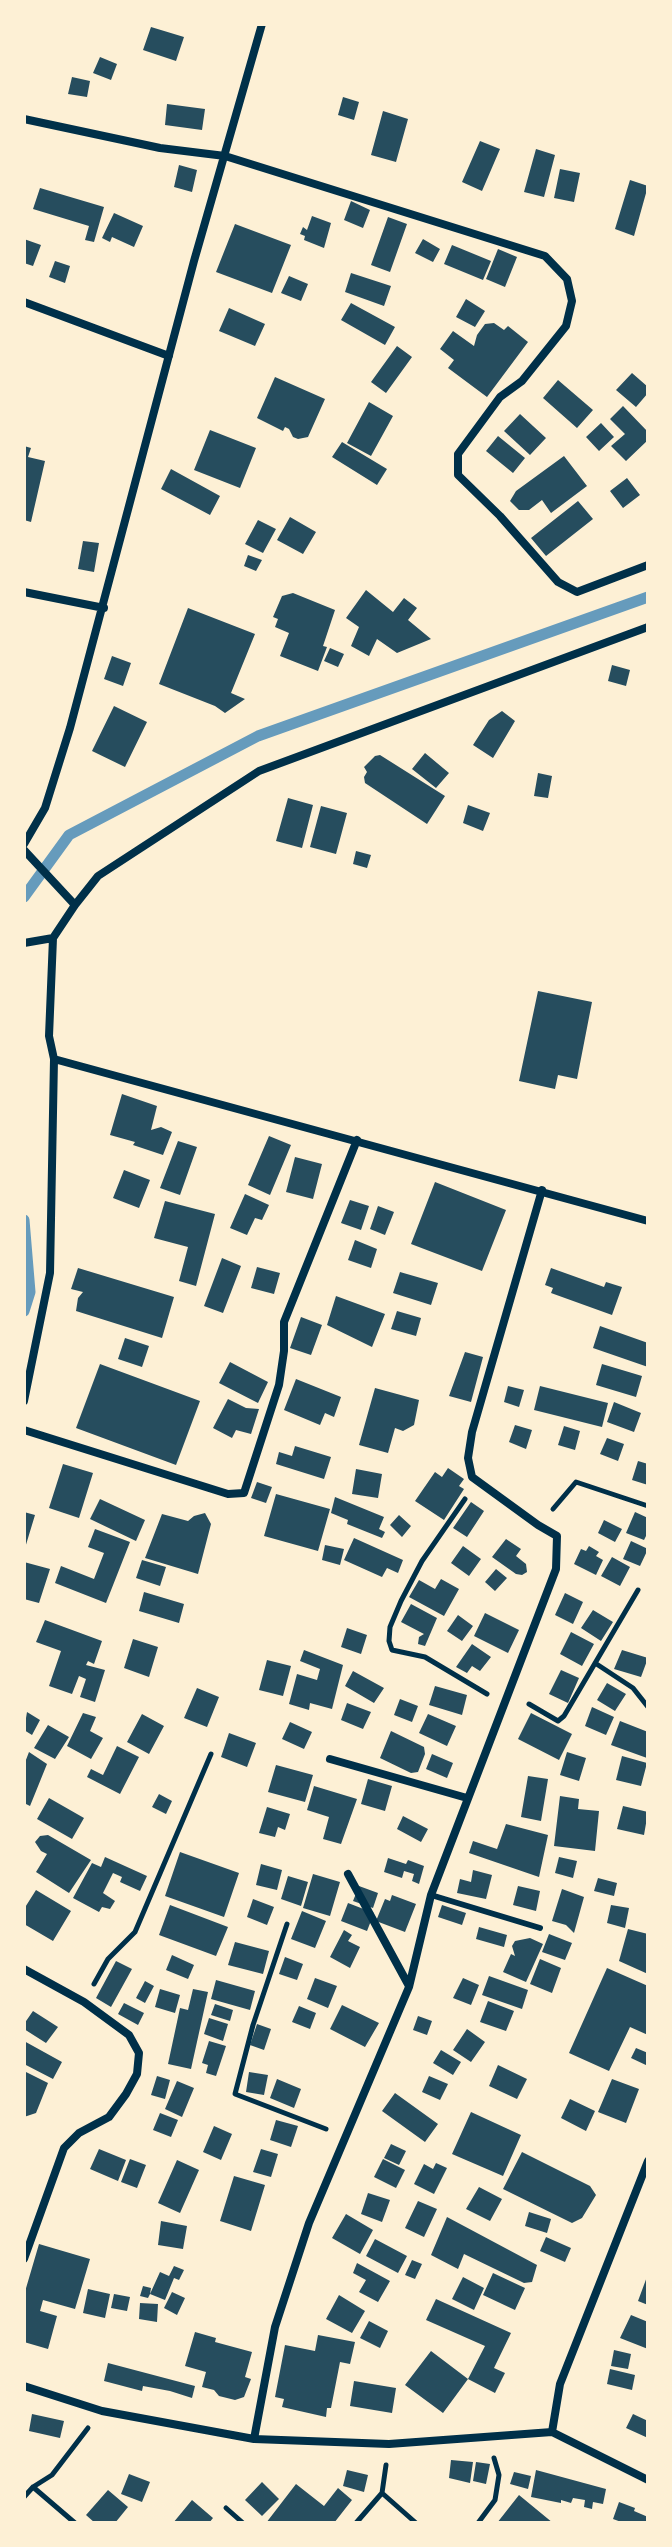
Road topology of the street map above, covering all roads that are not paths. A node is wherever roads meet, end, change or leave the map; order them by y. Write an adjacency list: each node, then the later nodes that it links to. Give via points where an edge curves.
1 (262, 24): 3 (street)
2 (24, 119): 3 (street)
3 (225, 156): 5 (street); 6 (street, via 545,256 567,279 572,301 566,326 522,381 500,397 458,454 458,475 558,582 577,592)
4 (24, 302): 5 (street)
5 (169, 356): 8 (street)
6 (648, 565)
7 (24, 592): 8 (street)
8 (104, 608): 10 (street, via 45,808)
9 (648, 627): 12 (street, via 259,771 98,876)
10 (24, 844)
11 (24, 850): 12 (street)
12 (75, 905): 13 (street)
13 (53, 938): 14 (street); 15 (street, via 49,1036)
14 (24, 943)
15 (54, 1059): 16 (street); 19 (street, via 50,1273)
16 (357, 1140): 17 (street); 20 (street, via 284,1322 279,1385 244,1493 228,1494)
17 (542, 1190): 18 (street); 22 (street, via 468,1458 472,1477 557,1536 556,1569)
18 (648, 1221)
19 (24, 1401)
20 (24, 1430)
21 (330, 1759): 22 (street)
22 (467, 1798): 24 (street)
23 (348, 1874): 27 (street)
24 (431, 1895): 25 (lane); 27 (street)
25 (540, 1928)
26 (24, 1969): 29 (street, via 84,2002 129,2035 139,2053 137,2074 109,2117 64,2148)
27 (409, 1987): 32 (street, via 309,2223 275,2327)
28 (647, 2166): 31 (street, via 560,2384)
29 (24, 2259)
30 (24, 2386): 32 (street, via 102,2411)
31 (552, 2432): 32 (street, via 389,2444); 33 (street)
32 (254, 2439)
33 (648, 2480)

